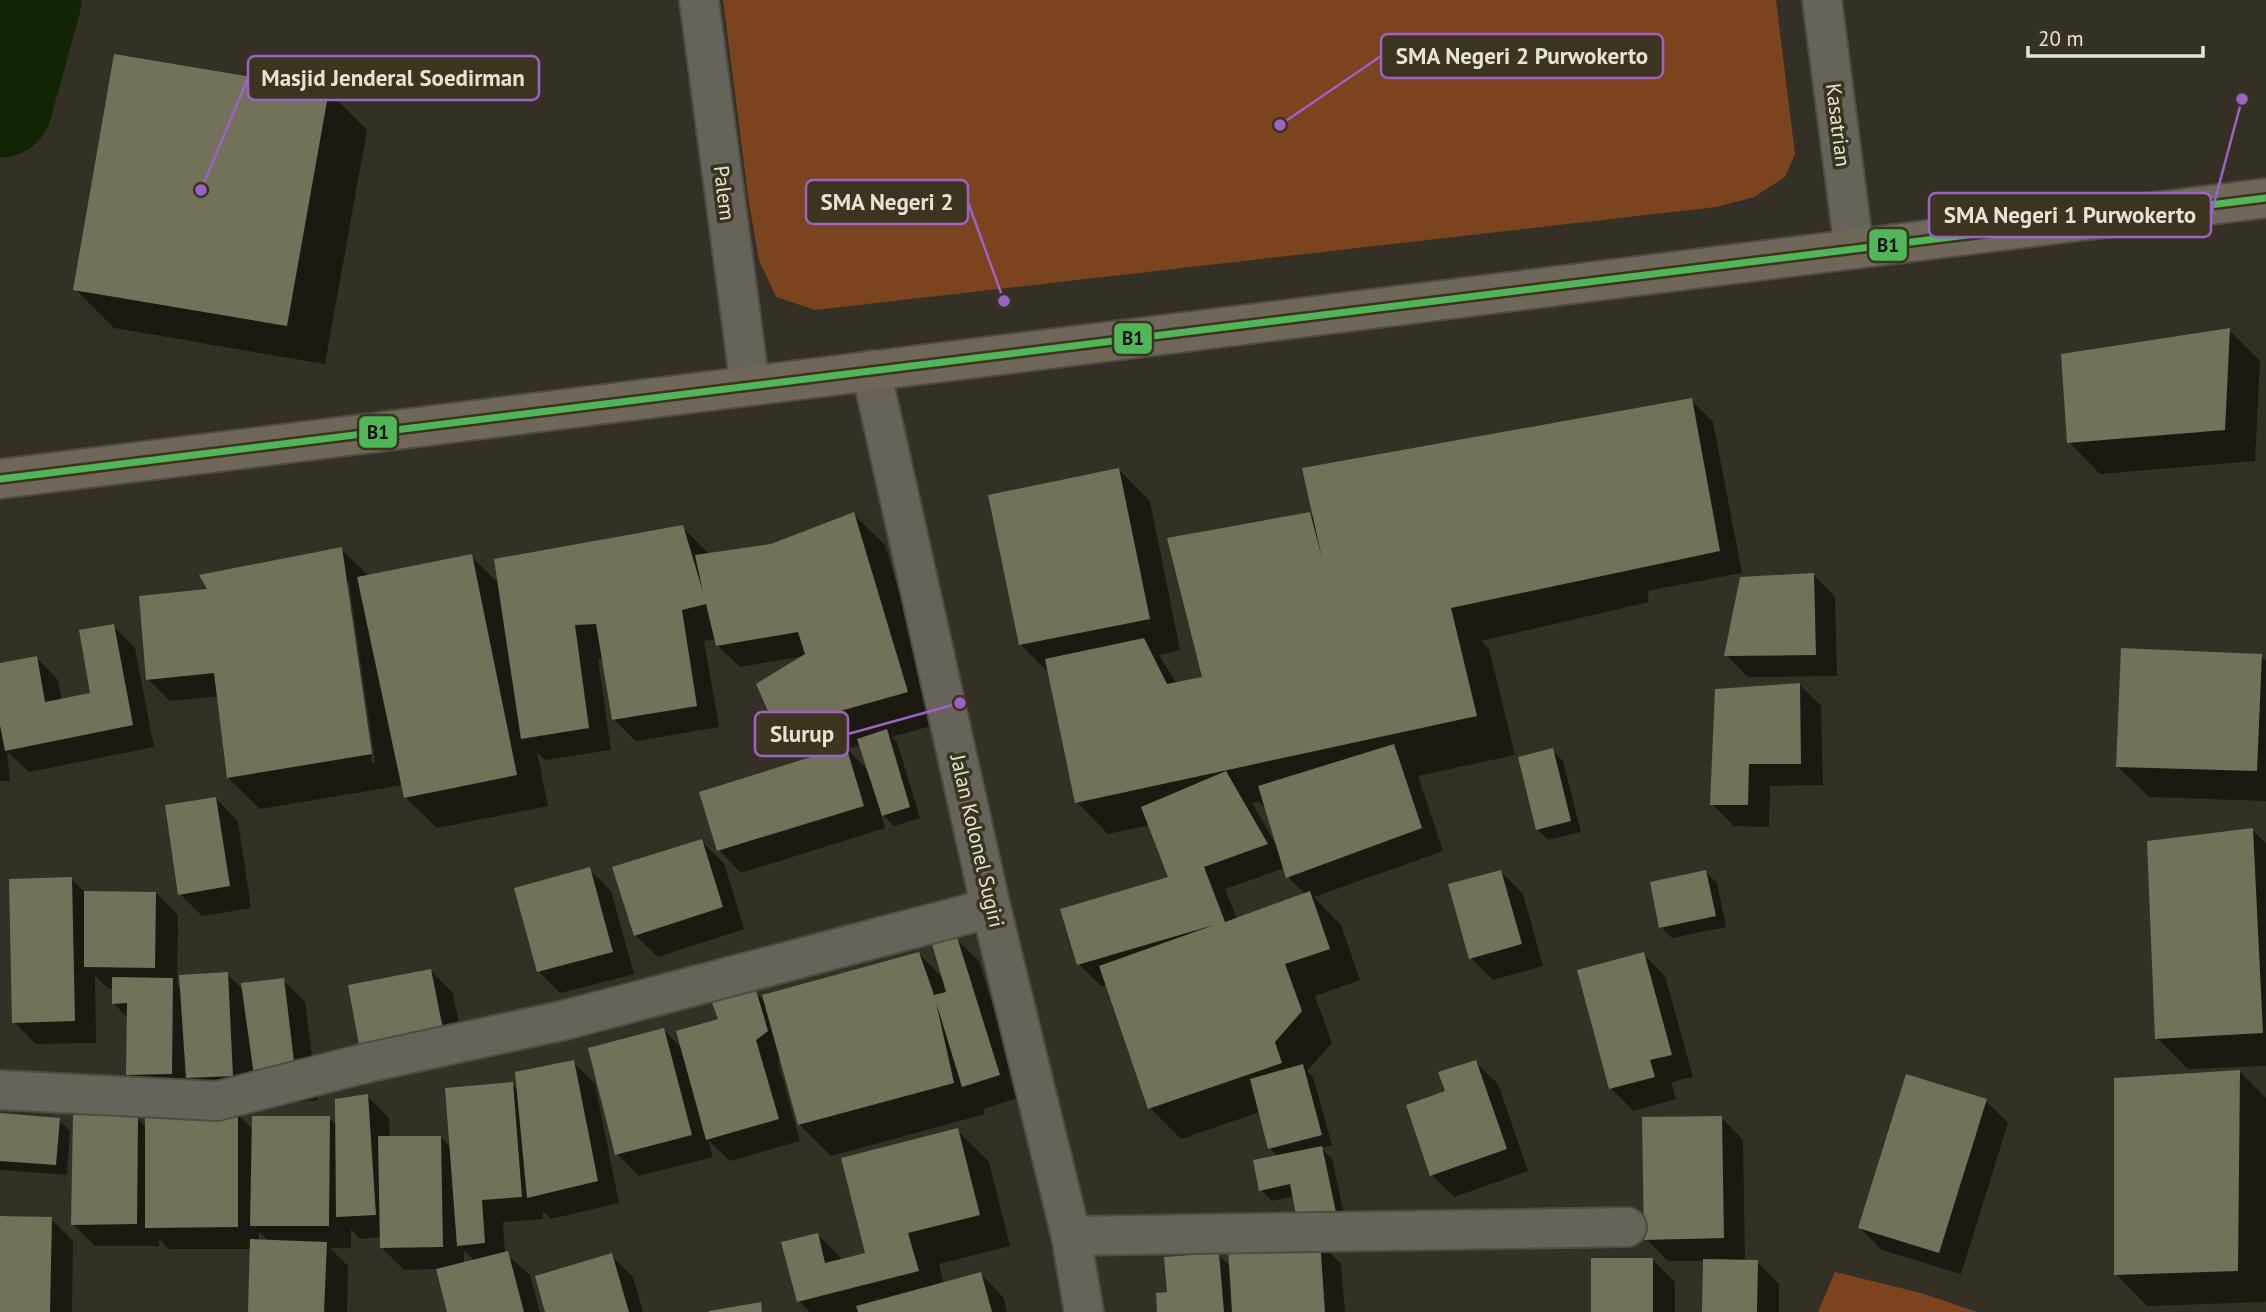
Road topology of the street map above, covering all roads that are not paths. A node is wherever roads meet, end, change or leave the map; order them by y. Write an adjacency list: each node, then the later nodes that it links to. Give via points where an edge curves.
1 (699, 0): 6 (street, Palem)
2 (1822, 0): 4 (street, Kasatrian)
3 (2266, 198): 4 (main road)
4 (1854, 249): 5 (main road)
5 (871, 370): 6 (main road); 8 (street, Jalan Kolonel Sugiri)
6 (750, 386): 7 (main road)
7 (0, 479)
8 (991, 908): 9 (street, via 565,1020 217,1101); 11 (street, Jalan Kolonel Sugiri)
9 (0, 1090)
10 (1627, 1227): 11 (street)
11 (1071, 1236): 12 (street, Jalan Kolonel Sugiri)
12 (1084, 1312)

